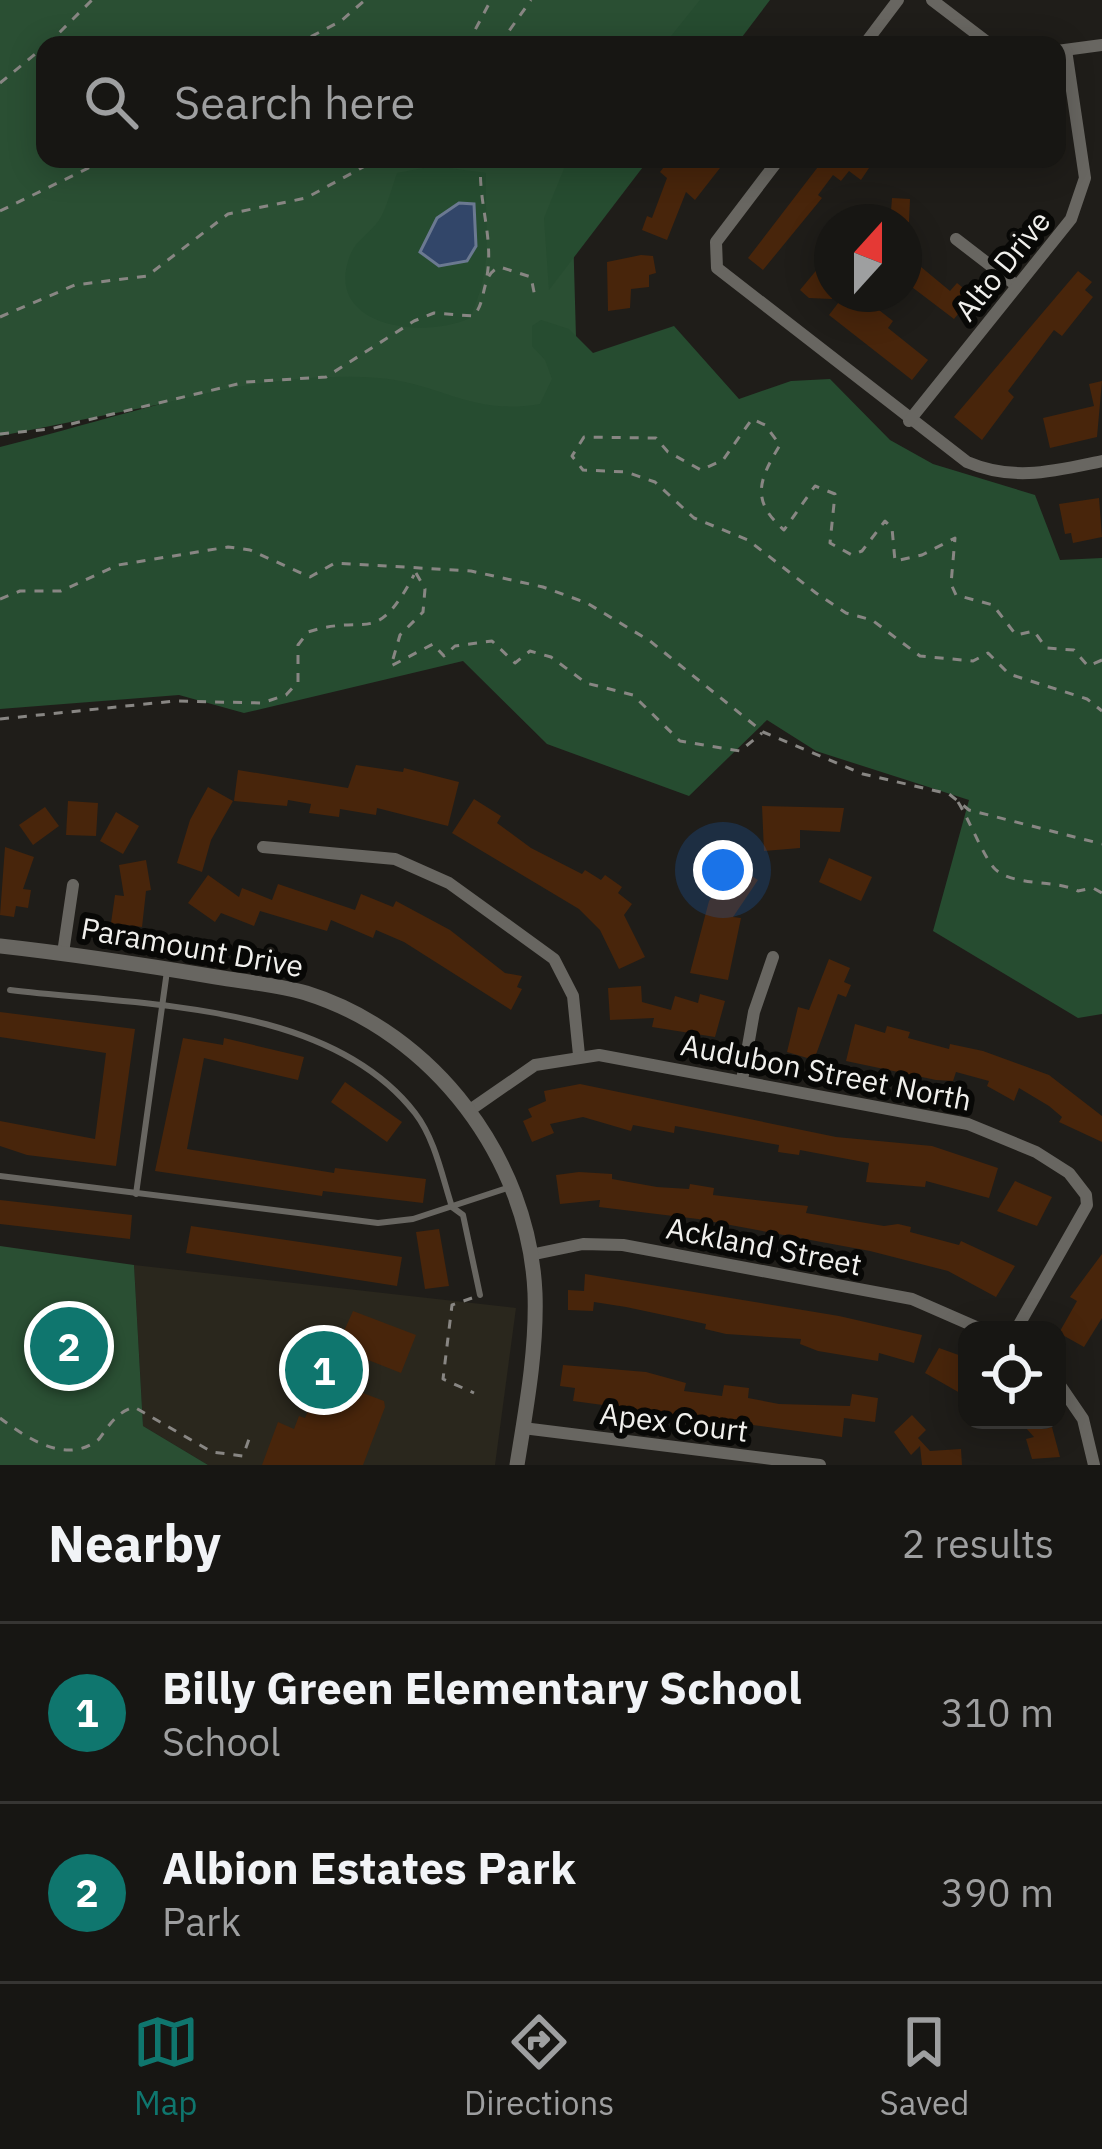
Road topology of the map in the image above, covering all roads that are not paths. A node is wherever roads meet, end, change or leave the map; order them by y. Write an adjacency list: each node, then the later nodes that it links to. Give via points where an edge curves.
1 (898, 0): 3 (street)
2 (932, 0): 4 (street)
3 (871, 36)
4 (979, 36)
5 (1102, 45): 6 (street)
6 (1066, 50)
7 (1066, 76): 10 (street, Alto Drive, via 1084,188 1071,219)
8 (772, 168): 11 (street, via 716,242 717,268)
9 (956, 239): 10 (street)
10 (1017, 286): 11 (street, Alto Drive)
11 (909, 421): 12 (street, via 986,470 1039,475)
12 (1102, 461)
13 (263, 847): 21 (street, via 395,859 448,883 554,959 573,996)
14 (73, 885): 16 (street)
15 (0, 946): 16 (street, Paramount Drive)
16 (63, 953): 18 (street, Paramount Drive)
17 (773, 957): 22 (street)
18 (168, 969): 20 (lane); 23 (street, Paramount Drive, via 338,1005 430,1065)
19 (10, 990): 20 (lane)
20 (161, 1009): 26 (lane); 27 (lane, via 283,1026 370,1072 419,1119)
21 (578, 1054): 22 (street, Audubon Street North); 23 (street, Audubon Street North, via 535,1065)
22 (742, 1079): 31 (street, Audubon Street North, via 968,1124 1069,1173 1086,1195 1084,1216)
23 (470, 1110): 25 (street, Paramount Drive)
24 (0, 1176): 26 (lane)
25 (512, 1186): 27 (lane); 28 (street, Paramount Drive)
26 (136, 1194): 27 (lane, via 378,1222)
27 (452, 1207): 29 (lane, via 463,1215)
28 (530, 1255): 30 (street, Ackland Street, via 622,1245 912,1299); 33 (street, Paramount Drive, via 534,1329)
29 (480, 1295)
30 (962, 1321)
31 (1021, 1321)
32 (1066, 1395): 36 (street, via 1083,1419)
33 (523, 1428): 34 (street, Paramount Drive); 35 (street, Apex Court)
34 (517, 1465)
35 (820, 1465)
36 (1094, 1465)

